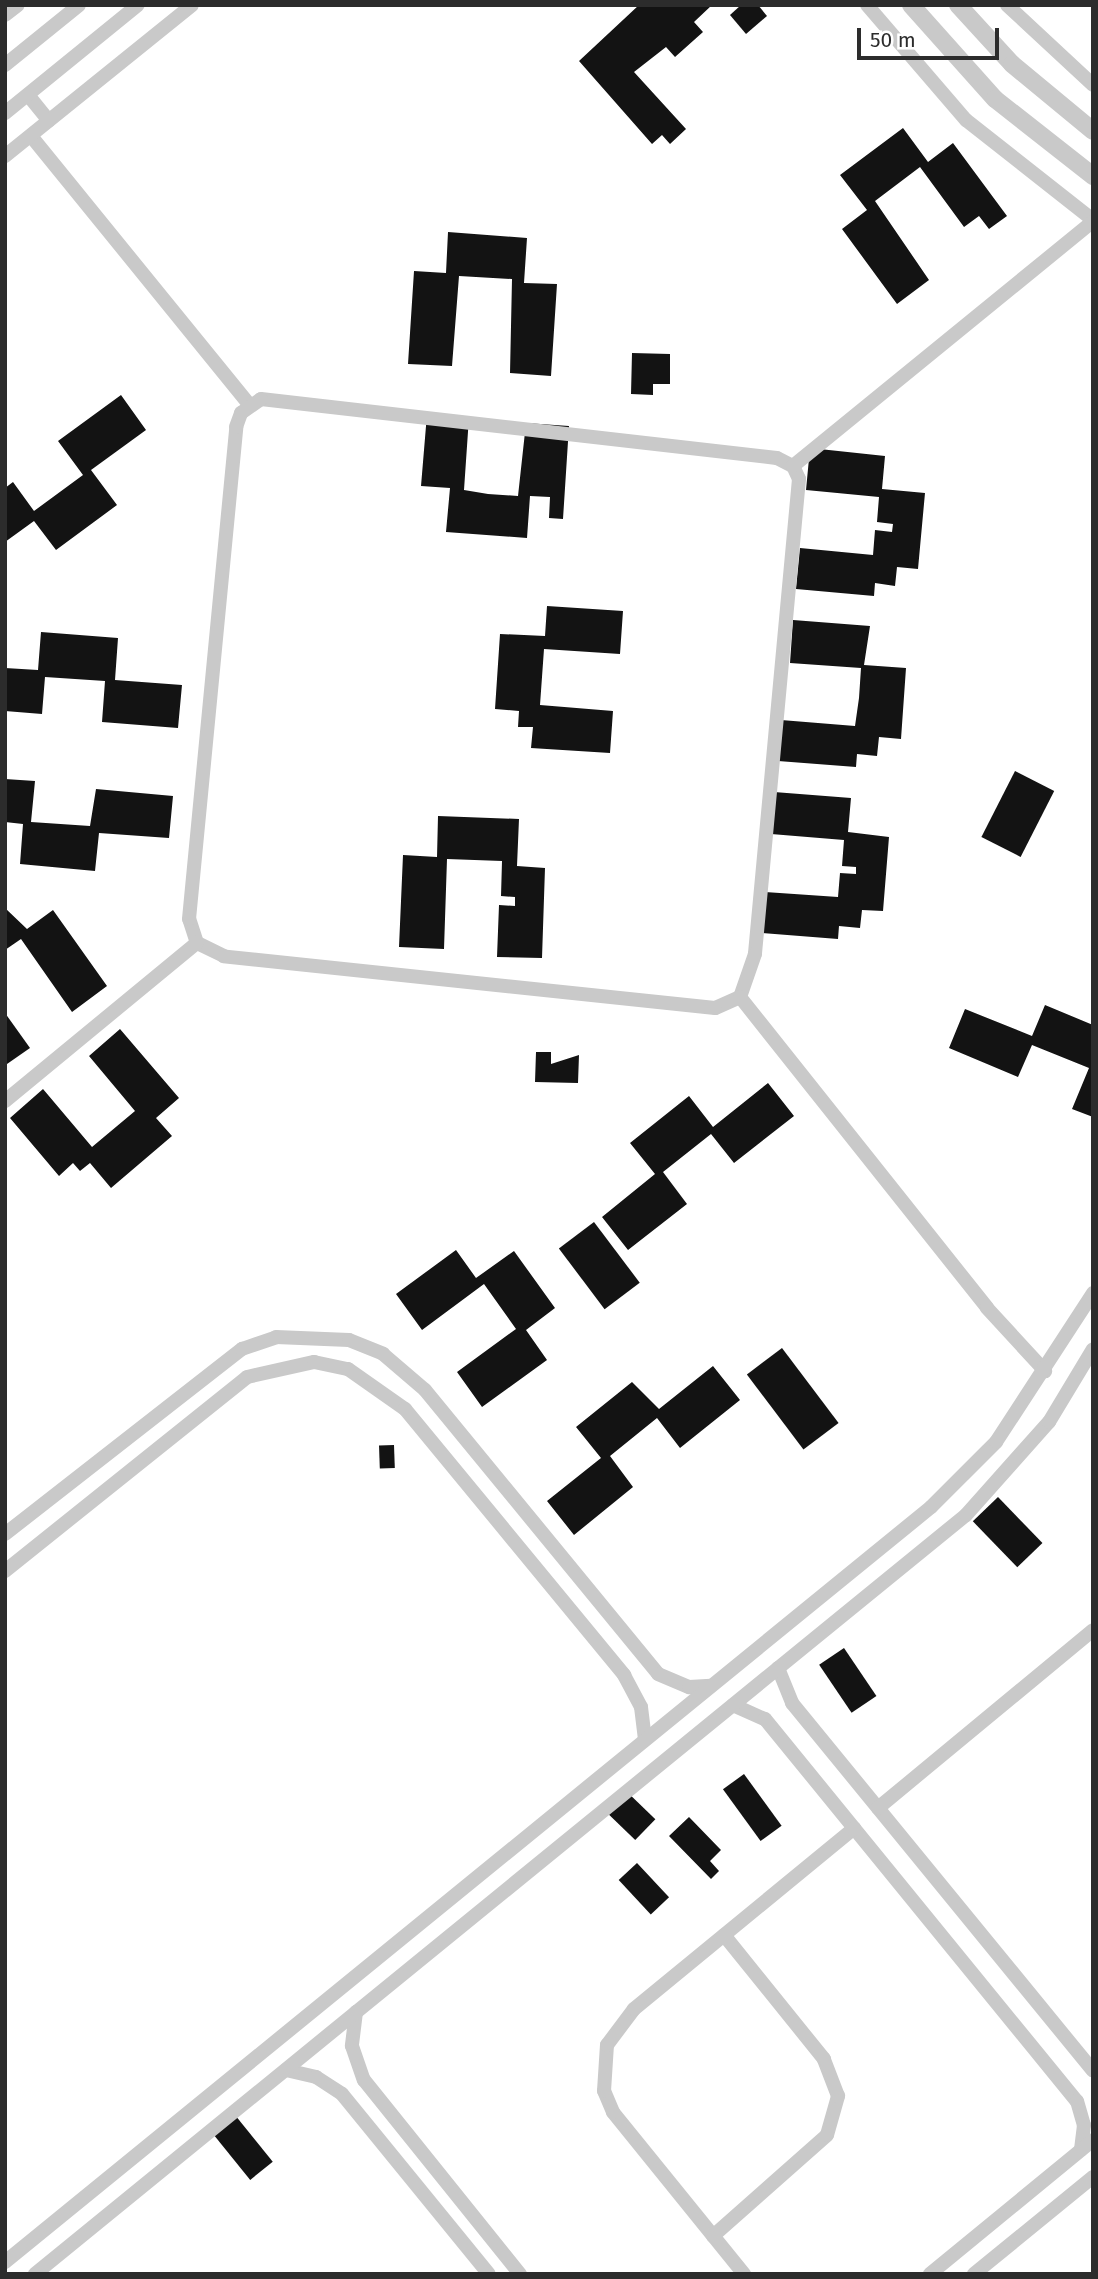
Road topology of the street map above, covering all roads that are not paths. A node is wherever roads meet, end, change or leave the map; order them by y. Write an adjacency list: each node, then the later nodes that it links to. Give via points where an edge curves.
1 (18, 5): 9 (street)
2 (79, 5): 10 (street)
3 (138, 5): 12 (street)
4 (192, 5): 14 (street)
5 (867, 5): 19 (street, via 966,120)
6 (911, 5): 18 (street, via 995,99)
7 (958, 5): 15 (street, via 1012,64)
8 (1007, 5): 11 (street)
9 (5, 15)
10 (5, 65)
11 (1093, 85)
12 (28, 95): 13 (street); 14 (street)
13 (5, 113)
14 (49, 121): 16 (street)
15 (1093, 131)
16 (31, 136): 17 (street); 20 (street)
17 (7, 152)
18 (1093, 176)
19 (1093, 220): 21 (street)
20 (248, 404): 21 (street, via 287,401 777,458); 22 (street, via 236,427 191,896 189,919)
21 (793, 466): 23 (street, via 799,479 754,964)
22 (197, 943): 23 (street, via 224,956 715,1008); 24 (street)
23 (740, 997): 27 (street, via 987,1308)
24 (5, 1101)
25 (1093, 1293): 27 (street)
26 (1093, 1349): 33 (street, via 1049,1422 967,1515)
27 (1045, 1371): 34 (street, via 968,1473)
28 (5, 1534): 30 (street, via 242,1349 276,1337 349,1339 383,1354 425,1390)
29 (5, 1571): 32 (street, via 247,1377 314,1362 359,1374 404,1409)
30 (617, 1626): 32 (street); 34 (street, via 657,1674 680,1685)
31 (1093, 1630): 37 (street)
32 (598, 1644): 36 (street, via 634,1690)
33 (778, 1668): 35 (street); 37 (street, via 787,1695)
34 (711, 1686): 36 (street)
35 (733, 1705): 38 (street, via 765,1719); 40 (street)
36 (645, 1740): 47 (street)
37 (878, 1808): 42 (street)
38 (854, 1828): 39 (street); 44 (street, via 1077,2101 1084,2125)
39 (724, 1934): 46 (street, via 618,2025 602,2068 612,2112); 46 (street, via 824,2059 838,2096 827,2135)
40 (356, 2012): 41 (street); 50 (street, via 352,2046 364,2080)
41 (286, 2070): 48 (street); 49 (street, via 316,2077 342,2094)
42 (1093, 2071)
43 (1093, 2140): 44 (street)
44 (1081, 2150): 52 (street)
45 (1093, 2177): 53 (street)
46 (713, 2235): 51 (street)
47 (5, 2262)
48 (35, 2274)
49 (489, 2274)
50 (520, 2274)
51 (744, 2274)
52 (930, 2274)
53 (974, 2274)

